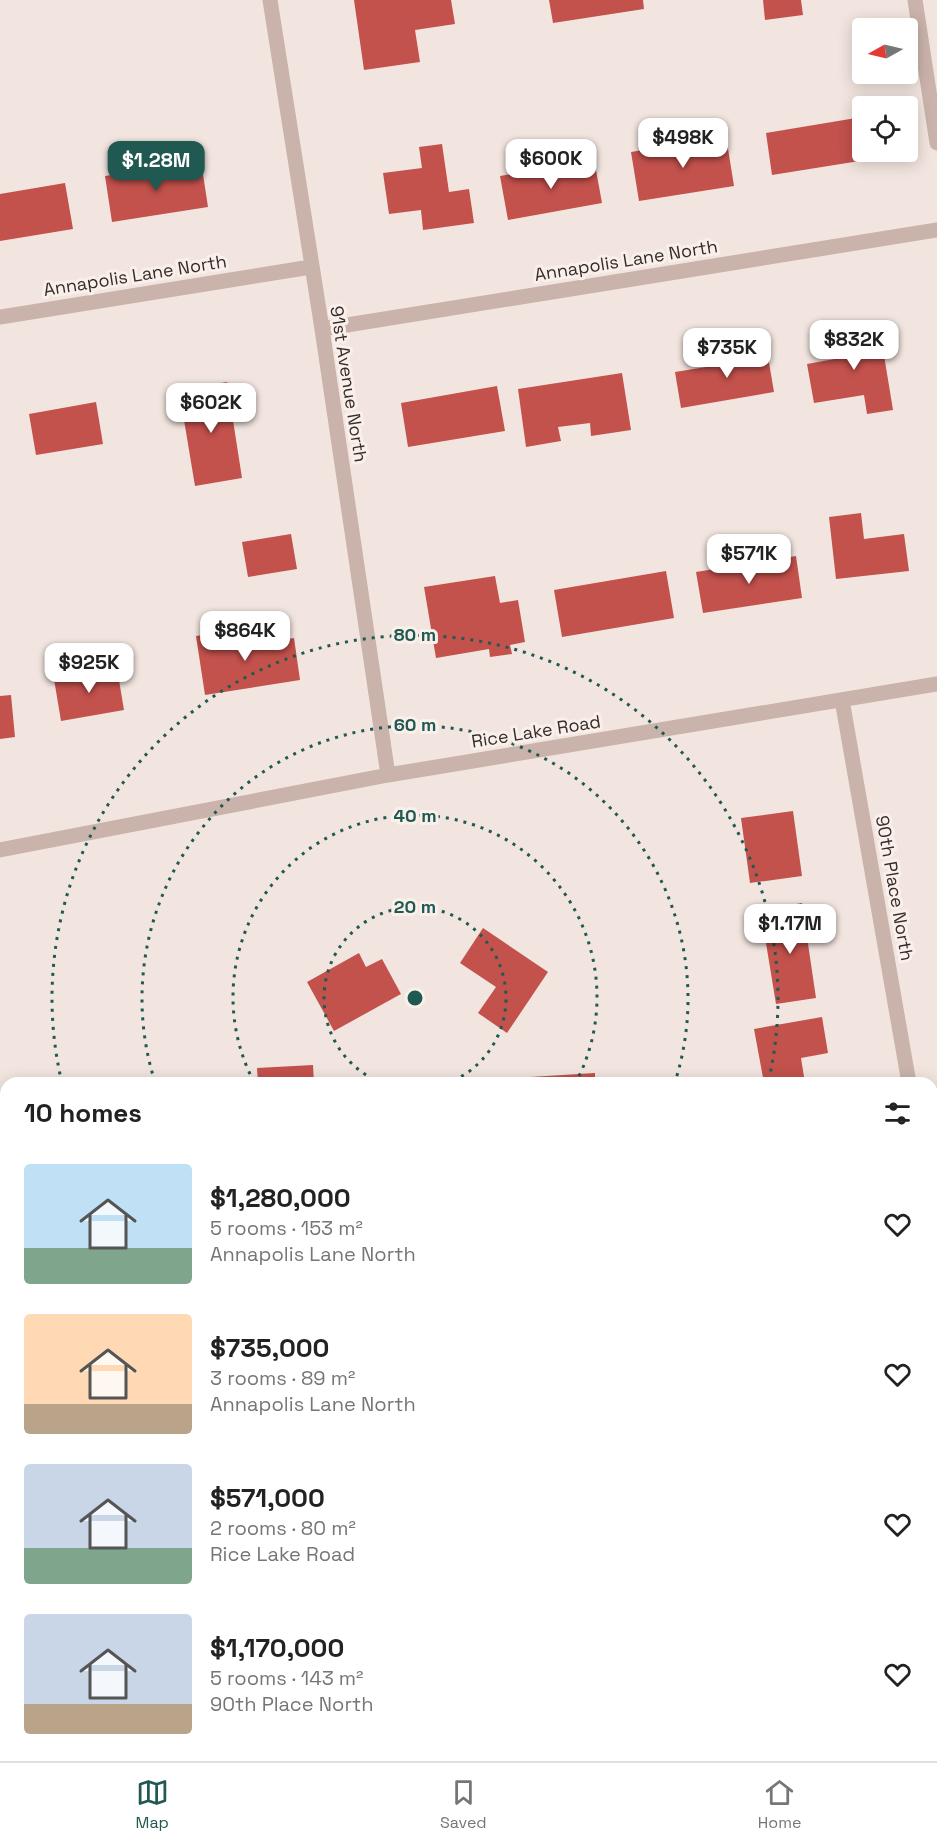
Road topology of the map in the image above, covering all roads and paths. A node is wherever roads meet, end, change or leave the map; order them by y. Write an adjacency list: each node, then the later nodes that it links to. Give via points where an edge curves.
1 (270, 0): 5 (street, 91st Avenue North)
2 (915, 0): 3 (street)
3 (937, 143)
4 (937, 230): 7 (street, Annapolis Lane North)
5 (311, 267): 6 (street, Annapolis Lane North); 7 (street, 91st Avenue North)
6 (0, 317)
7 (322, 328): 10 (street, 91st Avenue North)
8 (937, 684): 9 (street, Rice Lake Road)
9 (842, 700): 10 (street, Rice Lake Road); 12 (street, 90th Place North)
10 (388, 775): 11 (street, Rice Lake Road)
11 (0, 850)
12 (908, 1077)

